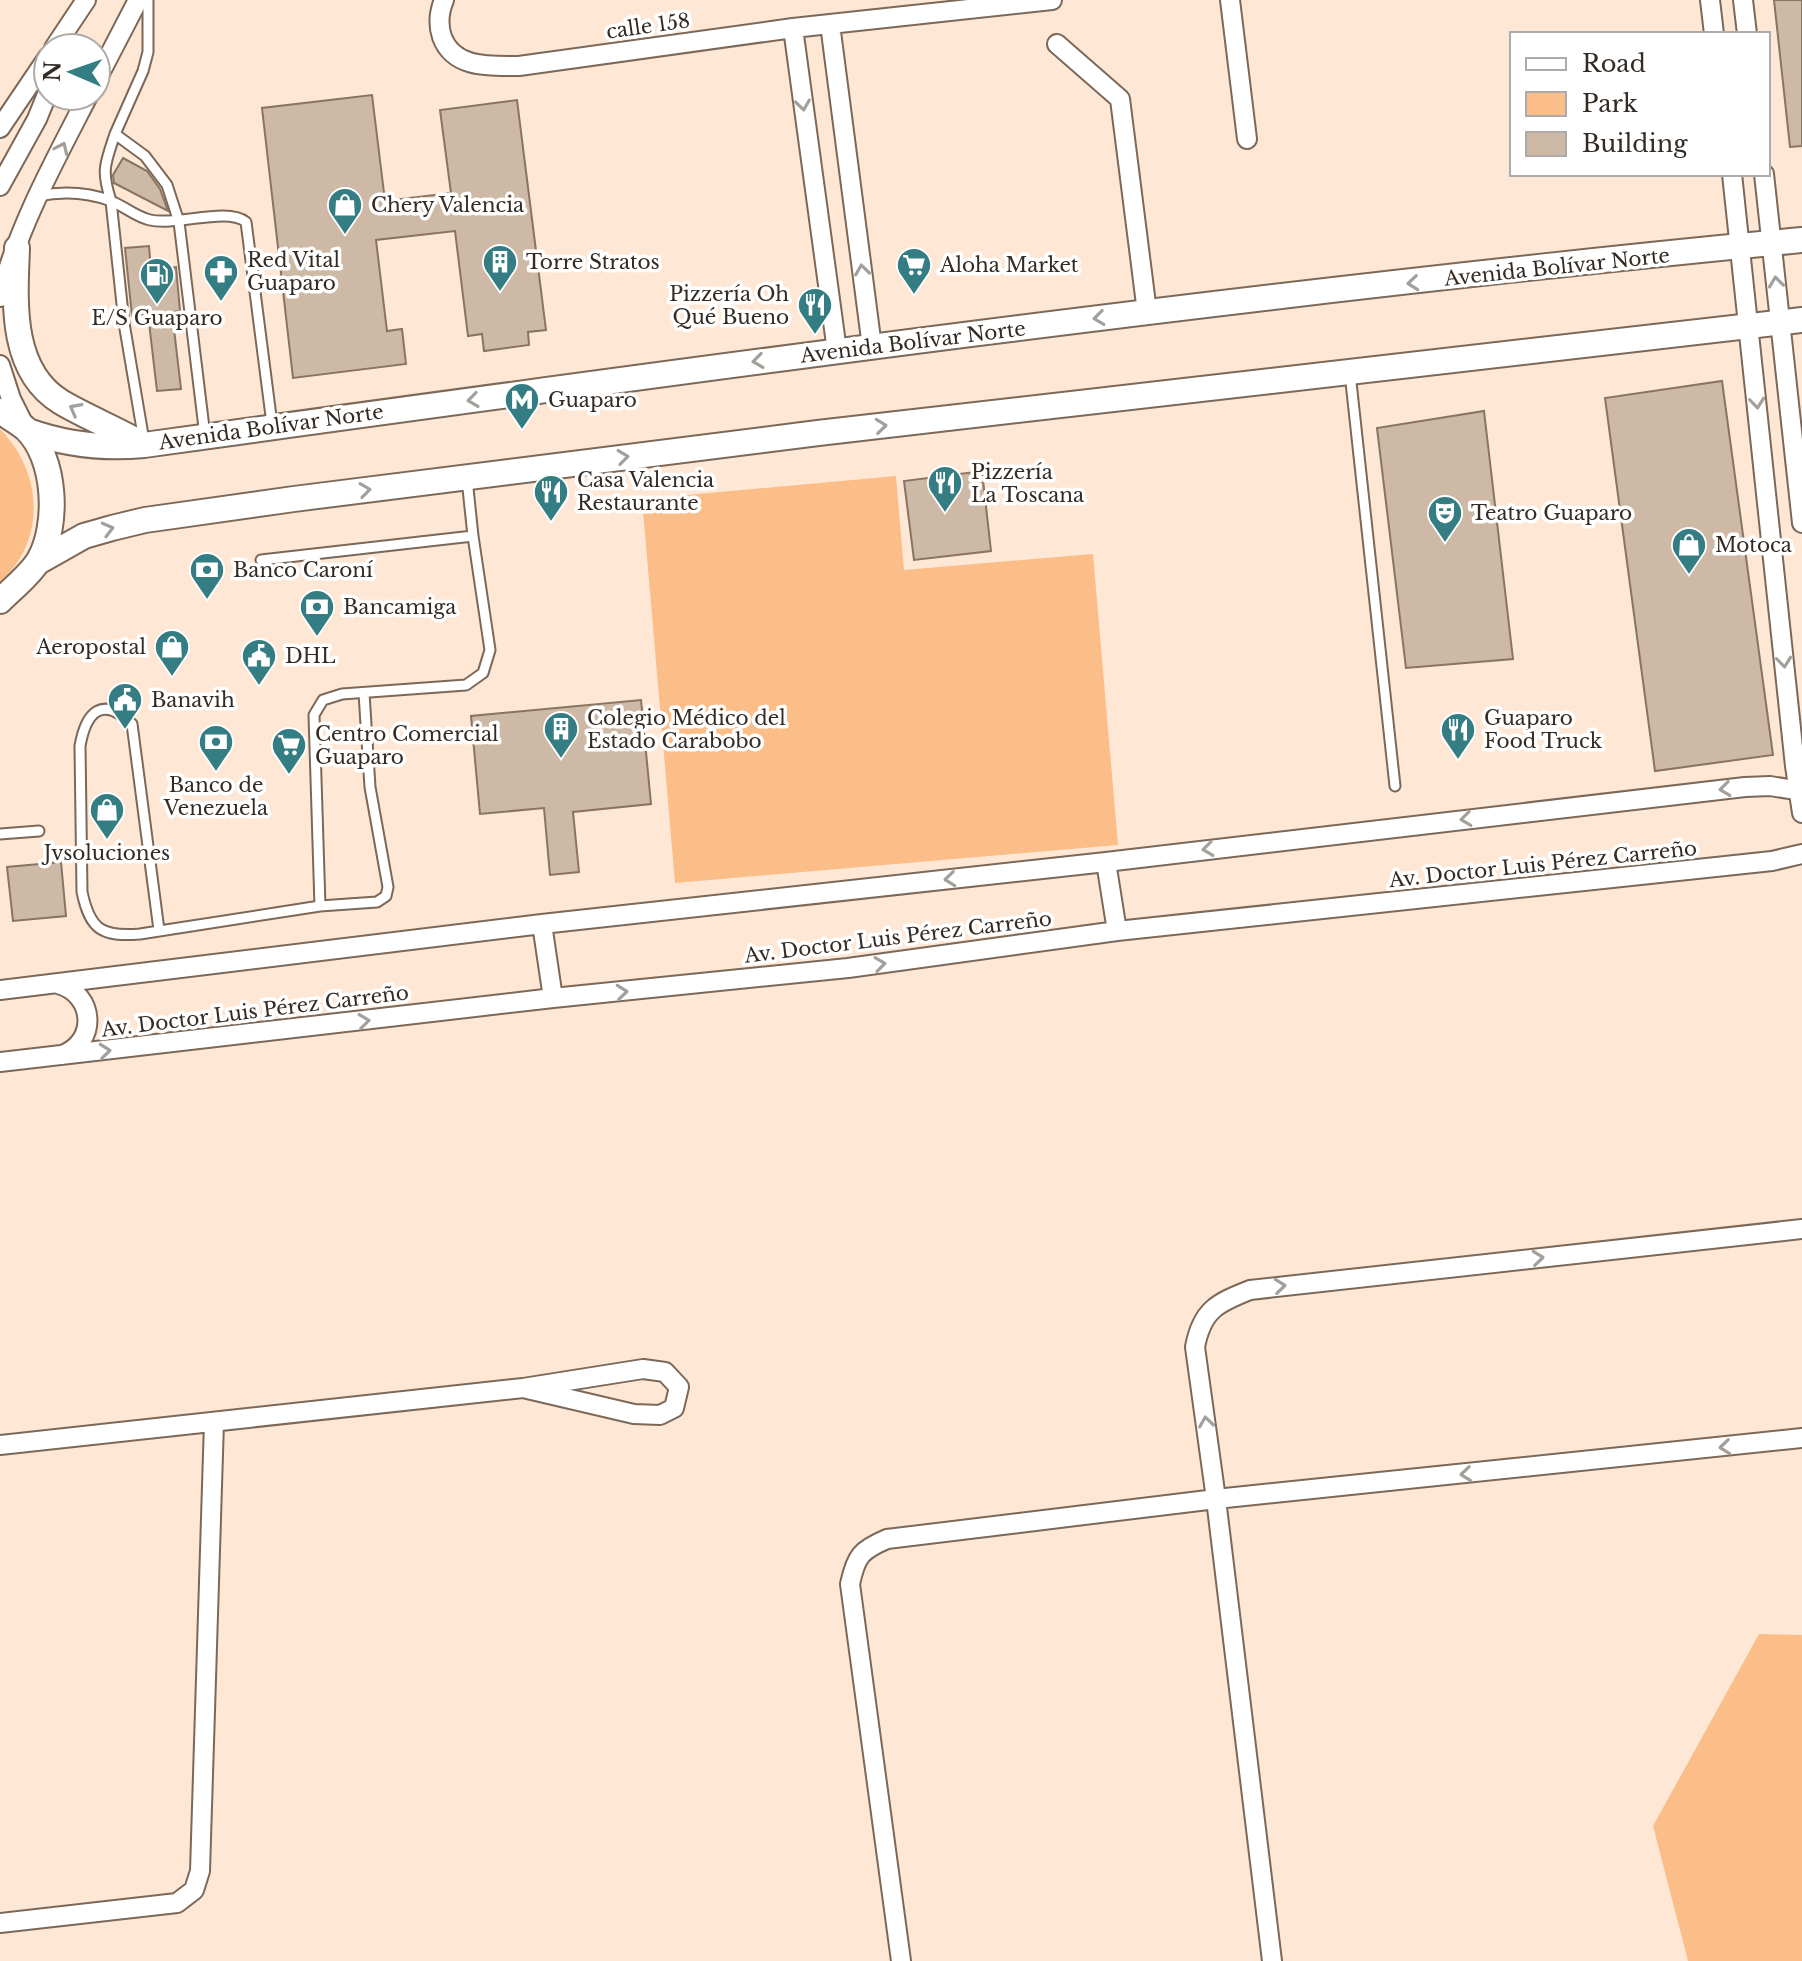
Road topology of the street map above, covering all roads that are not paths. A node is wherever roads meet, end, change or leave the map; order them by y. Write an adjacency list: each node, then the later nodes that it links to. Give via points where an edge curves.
1 (86, 0): 11 (street); 12 (street)
2 (138, 0): 16 (street)
3 (148, 0): 21 (lane, via 148,52)
4 (444, 0): 10 (street, calle 158, via 440,30 451,53 488,66)
5 (1052, 0): 9 (street, calle 158)
6 (1230, 0): 22 (street)
7 (1710, 0): 13 (street)
8 (1743, 0): 14 (street)
9 (830, 24): 10 (street, calle 158); 37 (street, one-way to 9)
10 (793, 28): 38 (street, one-way to 38)
11 (65, 32)
12 (73, 32)
13 (1714, 32)
14 (1747, 32)
15 (1057, 44): 34 (street, via 1120,99)
16 (112, 50)
17 (32, 81): 20 (street)
18 (40, 112): 25 (street)
19 (80, 112): 26 (street, one-way to 19)
20 (0, 128)
21 (115, 134): 27 (lane, via 104,168); 28 (lane, via 145,156 167,185)
22 (1247, 139)
23 (1732, 176): 31 (street)
24 (1764, 176): 30 (street)
25 (0, 186)
26 (38, 196): 27 (lane, via 80,193); 32 (street)
27 (111, 201): 28 (lane, via 148,220); 45 (lane)
28 (179, 222): 42 (lane, via 238,216 246,222); 44 (lane)
29 (1802, 240): 30 (main road, Avenida Bolívar Norte)
30 (1772, 243): 31 (main road, Avenida Bolívar Norte); 35 (street, one-way to 30)
31 (1741, 246): 34 (main road, Avenida Bolívar Norte, one-way to 34); 36 (street)
32 (17, 248): 33 (street); 45 (main road, one-way to 32, via 59,400 40,384 19,337)
33 (0, 297)
34 (1147, 312): 37 (main road, Avenida Bolívar Norte, one-way to 37)
35 (1792, 321): 36 (main road); 46 (street)
36 (1749, 325): 40 (main road); 55 (street, one-way to 55)
37 (872, 347): 38 (main road, Avenida Bolívar Norte)
38 (837, 351): 42 (main road, Avenida Bolívar Norte, one-way to 42)
39 (0, 365): 43 (street)
40 (1350, 373): 47 (main road, one-way to 40); 54 (lane)
41 (0, 411): 43 (main road)
42 (272, 427): 44 (main road, Avenida Bolívar Norte)
43 (28, 431): 45 (main road, Avenida Bolívar Norte, via 87,446); 51 (main road, via 52,489 53,515)
44 (205, 436): 45 (main road, Avenida Bolívar Norte)
45 (144, 445)
46 (1799, 459): 48 (street)
47 (467, 476): 49 (lane); 51 (main road, one-way to 47, via 84,536 145,520)
48 (1802, 523)
49 (473, 536): 50 (lane); 53 (lane, via 490,650 483,673 466,685)
50 (261, 560)
51 (38, 562): 52 (main road)
52 (0, 601)
53 (364, 693): 61 (lane, via 323,700 314,715); 61 (lane, via 370,787 388,887 377,902)
54 (1395, 786)
55 (1801, 791): 56 (street); 60 (street, one-way to 60, via 1745,787)
56 (1802, 813)
57 (39, 831): 58 (lane)
58 (0, 834)
59 (1802, 854): 64 (street, Av. Doctor Luis Pérez Carreño)
60 (1106, 862): 62 (street, one-way to 62); 64 (street)
61 (320, 906): 63 (lane)
62 (542, 924): 65 (street); 67 (street)
63 (159, 930): 63 (lane, via 117,936 96,928 87,915 82,892 80,746 84,724 94,712 108,709 132,724)
64 (1117, 931): 67 (street, Av. Doctor Luis Pérez Carreño, one-way to 64, via 848,968)
65 (56, 983): 66 (street); 68 (street, via 68,986 85,1003 88,1027 77,1047)
66 (0, 990)
67 (553, 998): 68 (street, Av. Doctor Luis Pérez Carreño, one-way to 67)
68 (55, 1057): 69 (street, Av. Doctor Luis Pérez Carreño)
69 (0, 1062)
70 (1802, 1229): 75 (street, one-way to 70, via 1195,1347 1203,1320 1224,1300 1250,1290)
71 (523, 1388): 71 (street, via 643,1369 665,1372 679,1387 674,1408 660,1415 634,1414); 72 (street)
72 (214, 1422): 74 (street); 76 (street, via 200,1871 194,1890 177,1903)
73 (1802, 1438): 75 (street, one-way to 75)
74 (0, 1445)
75 (1216, 1499): 77 (street, via 887,1539 868,1547 854,1562 851,1594); 78 (street)
76 (0, 1923)
77 (901, 1961)
78 (1272, 1961)

